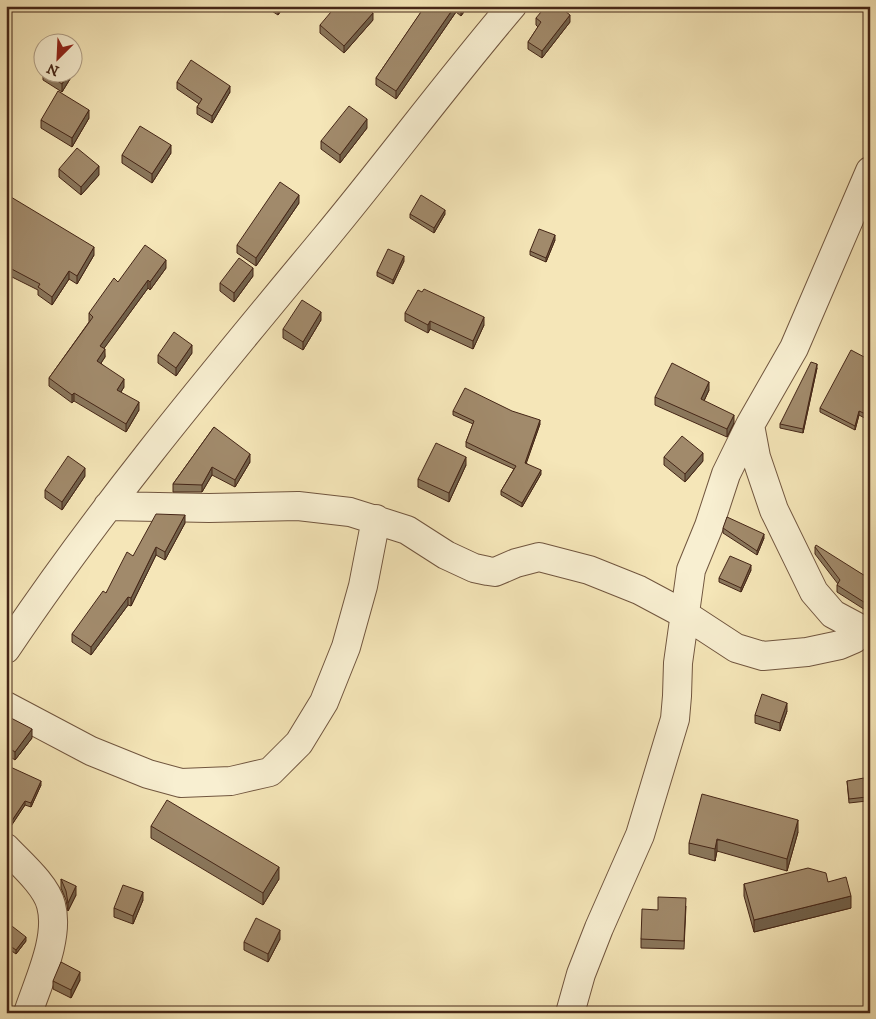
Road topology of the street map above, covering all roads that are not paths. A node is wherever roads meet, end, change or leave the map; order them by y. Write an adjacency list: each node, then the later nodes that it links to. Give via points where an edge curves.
1 (512, 6): 4 (street)
2 (870, 171): 3 (street, via 794,348)
3 (750, 425): 6 (street, via 726,474 690,570); 7 (street, via 756,457 774,510 814,592 833,614)
4 (108, 506): 5 (street, via 298,506 350,512); 8 (street)
5 (376, 519): 6 (street, via 407,530 446,555 474,568 495,572 540,557 589,570 639,590); 9 (street, via 363,586 346,647 324,702 300,743 270,772 231,781 181,783 148,774 91,751)
6 (684, 614): 7 (street, via 736,648 763,656 840,645 854,640); 12 (street, via 674,719 640,835 599,928)
7 (865, 629)
8 (6, 649)
9 (6, 706)
10 (6, 848): 11 (street, via 38,883 51,904 54,927)
11 (28, 1013)
12 (570, 1013)

